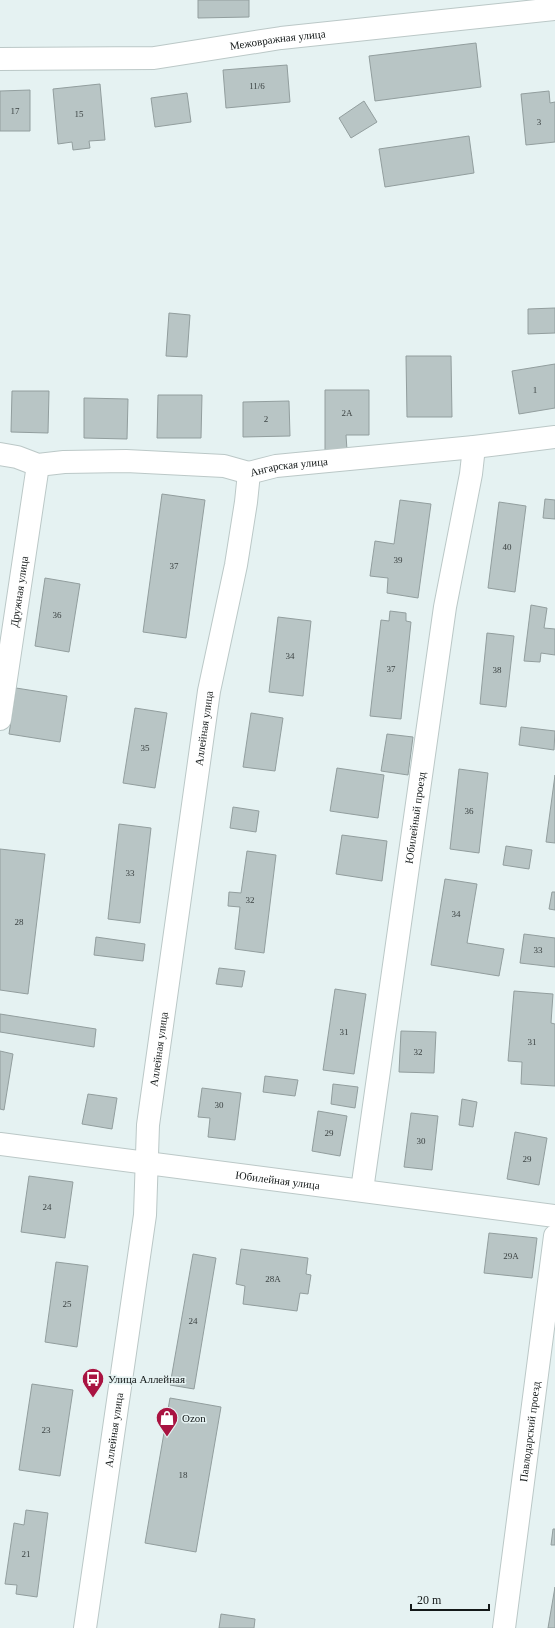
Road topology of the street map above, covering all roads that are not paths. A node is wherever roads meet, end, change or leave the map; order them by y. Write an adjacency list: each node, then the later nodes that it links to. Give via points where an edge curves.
1 (555, 8): 2 (street, Межовражная улица, via 281,38 154,58)
2 (0, 59)
3 (555, 437): 4 (street, Ангарская улица)
4 (474, 447): 7 (street, Ангарская улица, via 276,466); 11 (street, Юбилейный проезд, via 445,607)
5 (0, 454): 6 (street, Ангарская улица)
6 (38, 465): 7 (street, Ангарская улица, via 126,461 224,466); 8 (street, Дружная улица)
7 (249, 473): 10 (street, Аллейная улица, via 236,565 209,691 148,1125)
8 (0, 719)
9 (0, 1144): 10 (street, Юбилейная улица)
10 (146, 1164): 11 (street, Юбилейная улица); 14 (street, Аллейная улица, via 145,1215)
11 (362, 1190): 12 (street, Юбилейная улица)
12 (555, 1216)
13 (555, 1236): 15 (street, Павлодарский проезд)
14 (85, 1628)
15 (504, 1628)

